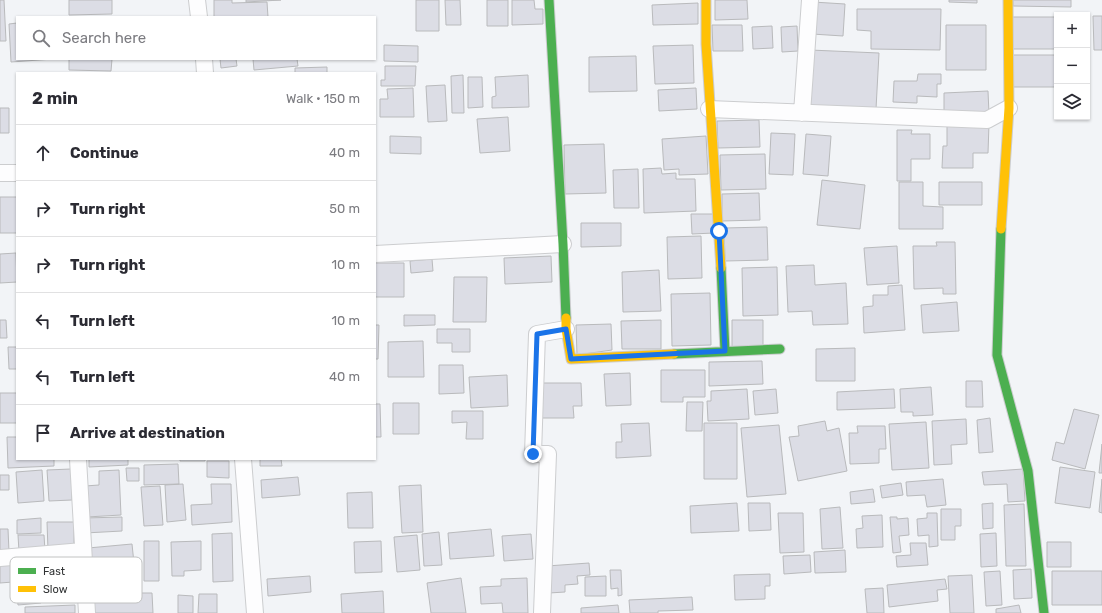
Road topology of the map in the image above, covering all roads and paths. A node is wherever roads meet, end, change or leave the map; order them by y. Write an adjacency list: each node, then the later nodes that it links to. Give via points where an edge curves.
1 (197, 0): 6 (street)
2 (549, 0): 14 (street)
3 (706, 0): 10 (street)
4 (810, 0): 11 (street)
5 (1008, 0): 9 (street)
6 (199, 16)
7 (204, 60): 8 (street)
8 (205, 72)
9 (1009, 108): 11 (street, via 987,120); 30 (street, via 1002,200 997,355 1028,471)
10 (709, 109): 11 (street); 18 (street)
11 (802, 113)
12 (0, 173): 13 (street)
13 (16, 173)
14 (563, 244): 15 (street); 16 (street)
15 (376, 254)
16 (566, 329): 18 (street, via 571,359); 29 (street, via 537,334 533,454 548,454)
17 (780, 349): 18 (street)
18 (725, 351)
19 (78, 460): 21 (street)
20 (243, 460): 28 (street)
21 (83, 551): 23 (street); 24 (street)
22 (10, 557): 25 (street)
23 (12, 557)
24 (83, 557)
25 (0, 558)
26 (86, 603): 27 (street)
27 (87, 613)
28 (255, 613)
29 (542, 613)
30 (1044, 613)

